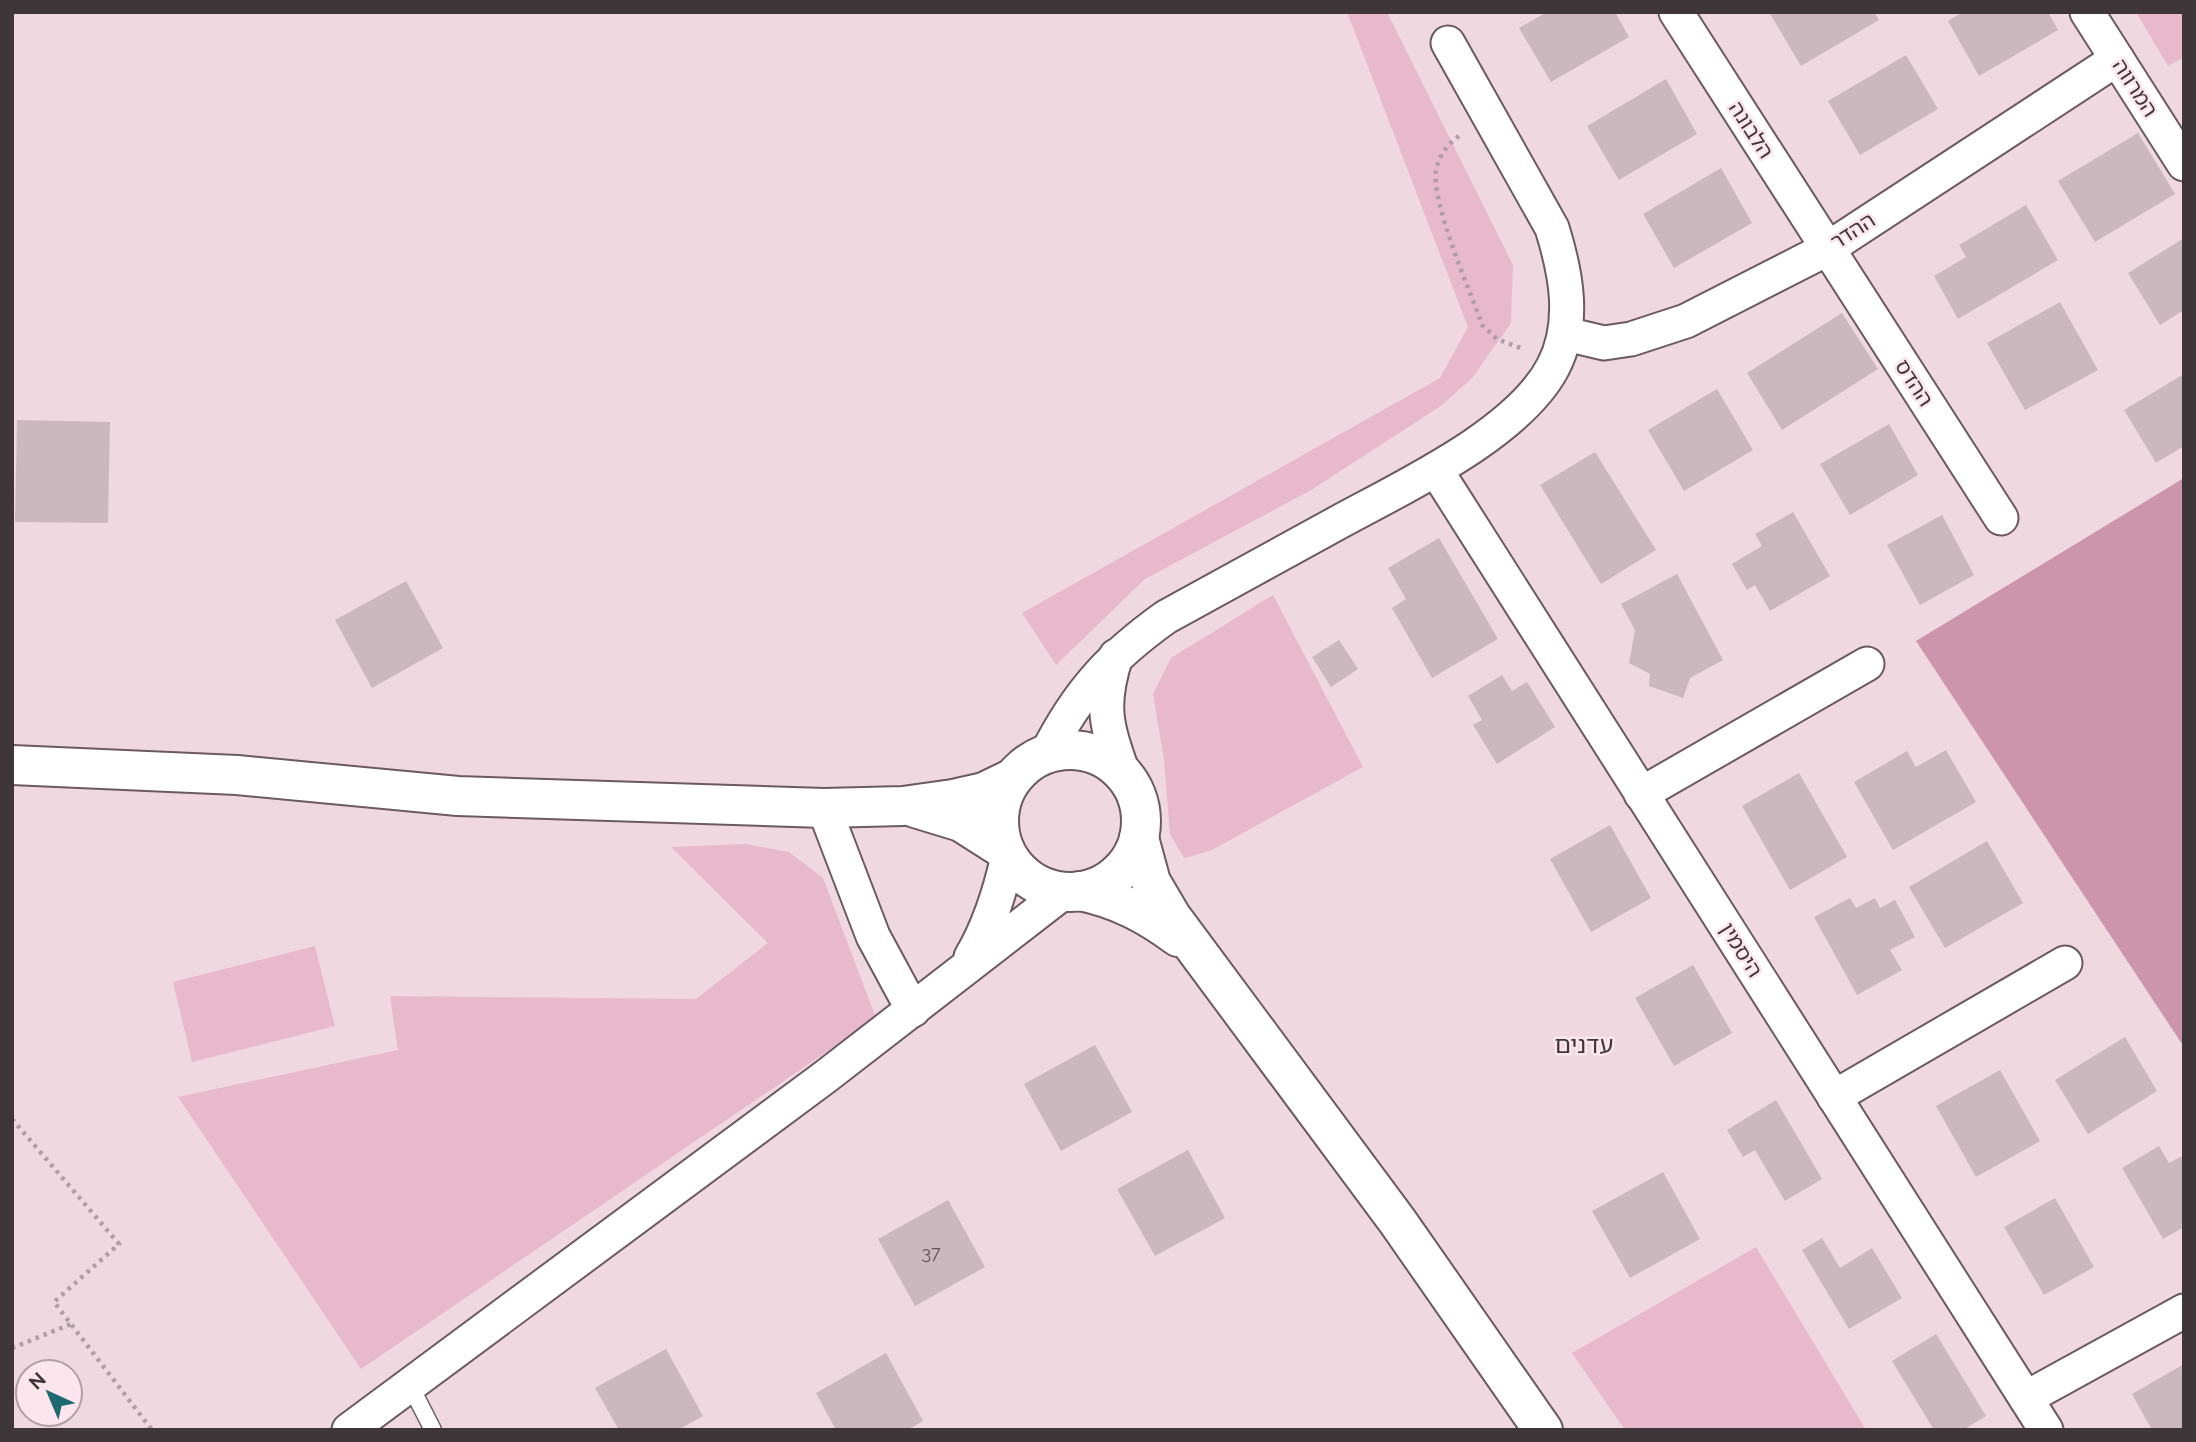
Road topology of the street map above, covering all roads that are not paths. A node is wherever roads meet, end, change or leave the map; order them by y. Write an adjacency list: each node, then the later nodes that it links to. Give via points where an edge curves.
1 (1676, 12): 6 (street, הלבונה)
2 (2087, 12): 4 (street, המרווה)
3 (1448, 43): 7 (street, via 1552,228 1562,259 1566,296)
4 (2117, 59): 5 (street, המרווה); 6 (street, ההדר)
5 (2184, 164)
6 (1827, 248): 7 (street, ההדר, via 1661,331); 9 (street, ההדס)
7 (1561, 346): 8 (street, via 1552,370 1528,397 1494,430)
8 (1436, 470): 10 (street, via 1166,617); 16 (street, היסמין)
9 (2001, 518)
10 (1116, 656): 12 (street, via 1080,695); 14 (street, via 1105,704)
11 (1867, 664): 16 (street)
12 (1047, 753): 14 (street, via 1088,751); 15 (street)
13 (12, 765): 18 (street, via 237,775 458,796)
14 (1123, 773): 19 (street, via 1139,803)
15 (1013, 778): 17 (street, via 984,792); 20 (street, via 999,813)
16 (1642, 794): 26 (street, היסמין)
17 (903, 806): 18 (street); 20 (street, via 961,822)
18 (824, 808): 25 (street, via 873,936)
19 (1139, 838): 21 (street, via 1118,873 1100,885); 22 (street, via 1151,882)
20 (1007, 853): 21 (street, via 1032,881); 24 (street, via 1000,893 985,934)
21 (1072, 891): 22 (street, via 1108,897 1136,909); 24 (street)
22 (1191, 946): 32 (street, via 1398,1222)
23 (2066, 963): 26 (street)
24 (962, 971): 25 (street)
25 (913, 1010): 28 (street)
26 (1834, 1097): 29 (street, היסמין)
27 (2184, 1311): 29 (street)
28 (410, 1385): 30 (street); 31 (lane)
29 (2026, 1398): 33 (street, היסמין)
30 (349, 1430)
31 (433, 1430)
32 (1543, 1430)
33 (2046, 1430)

